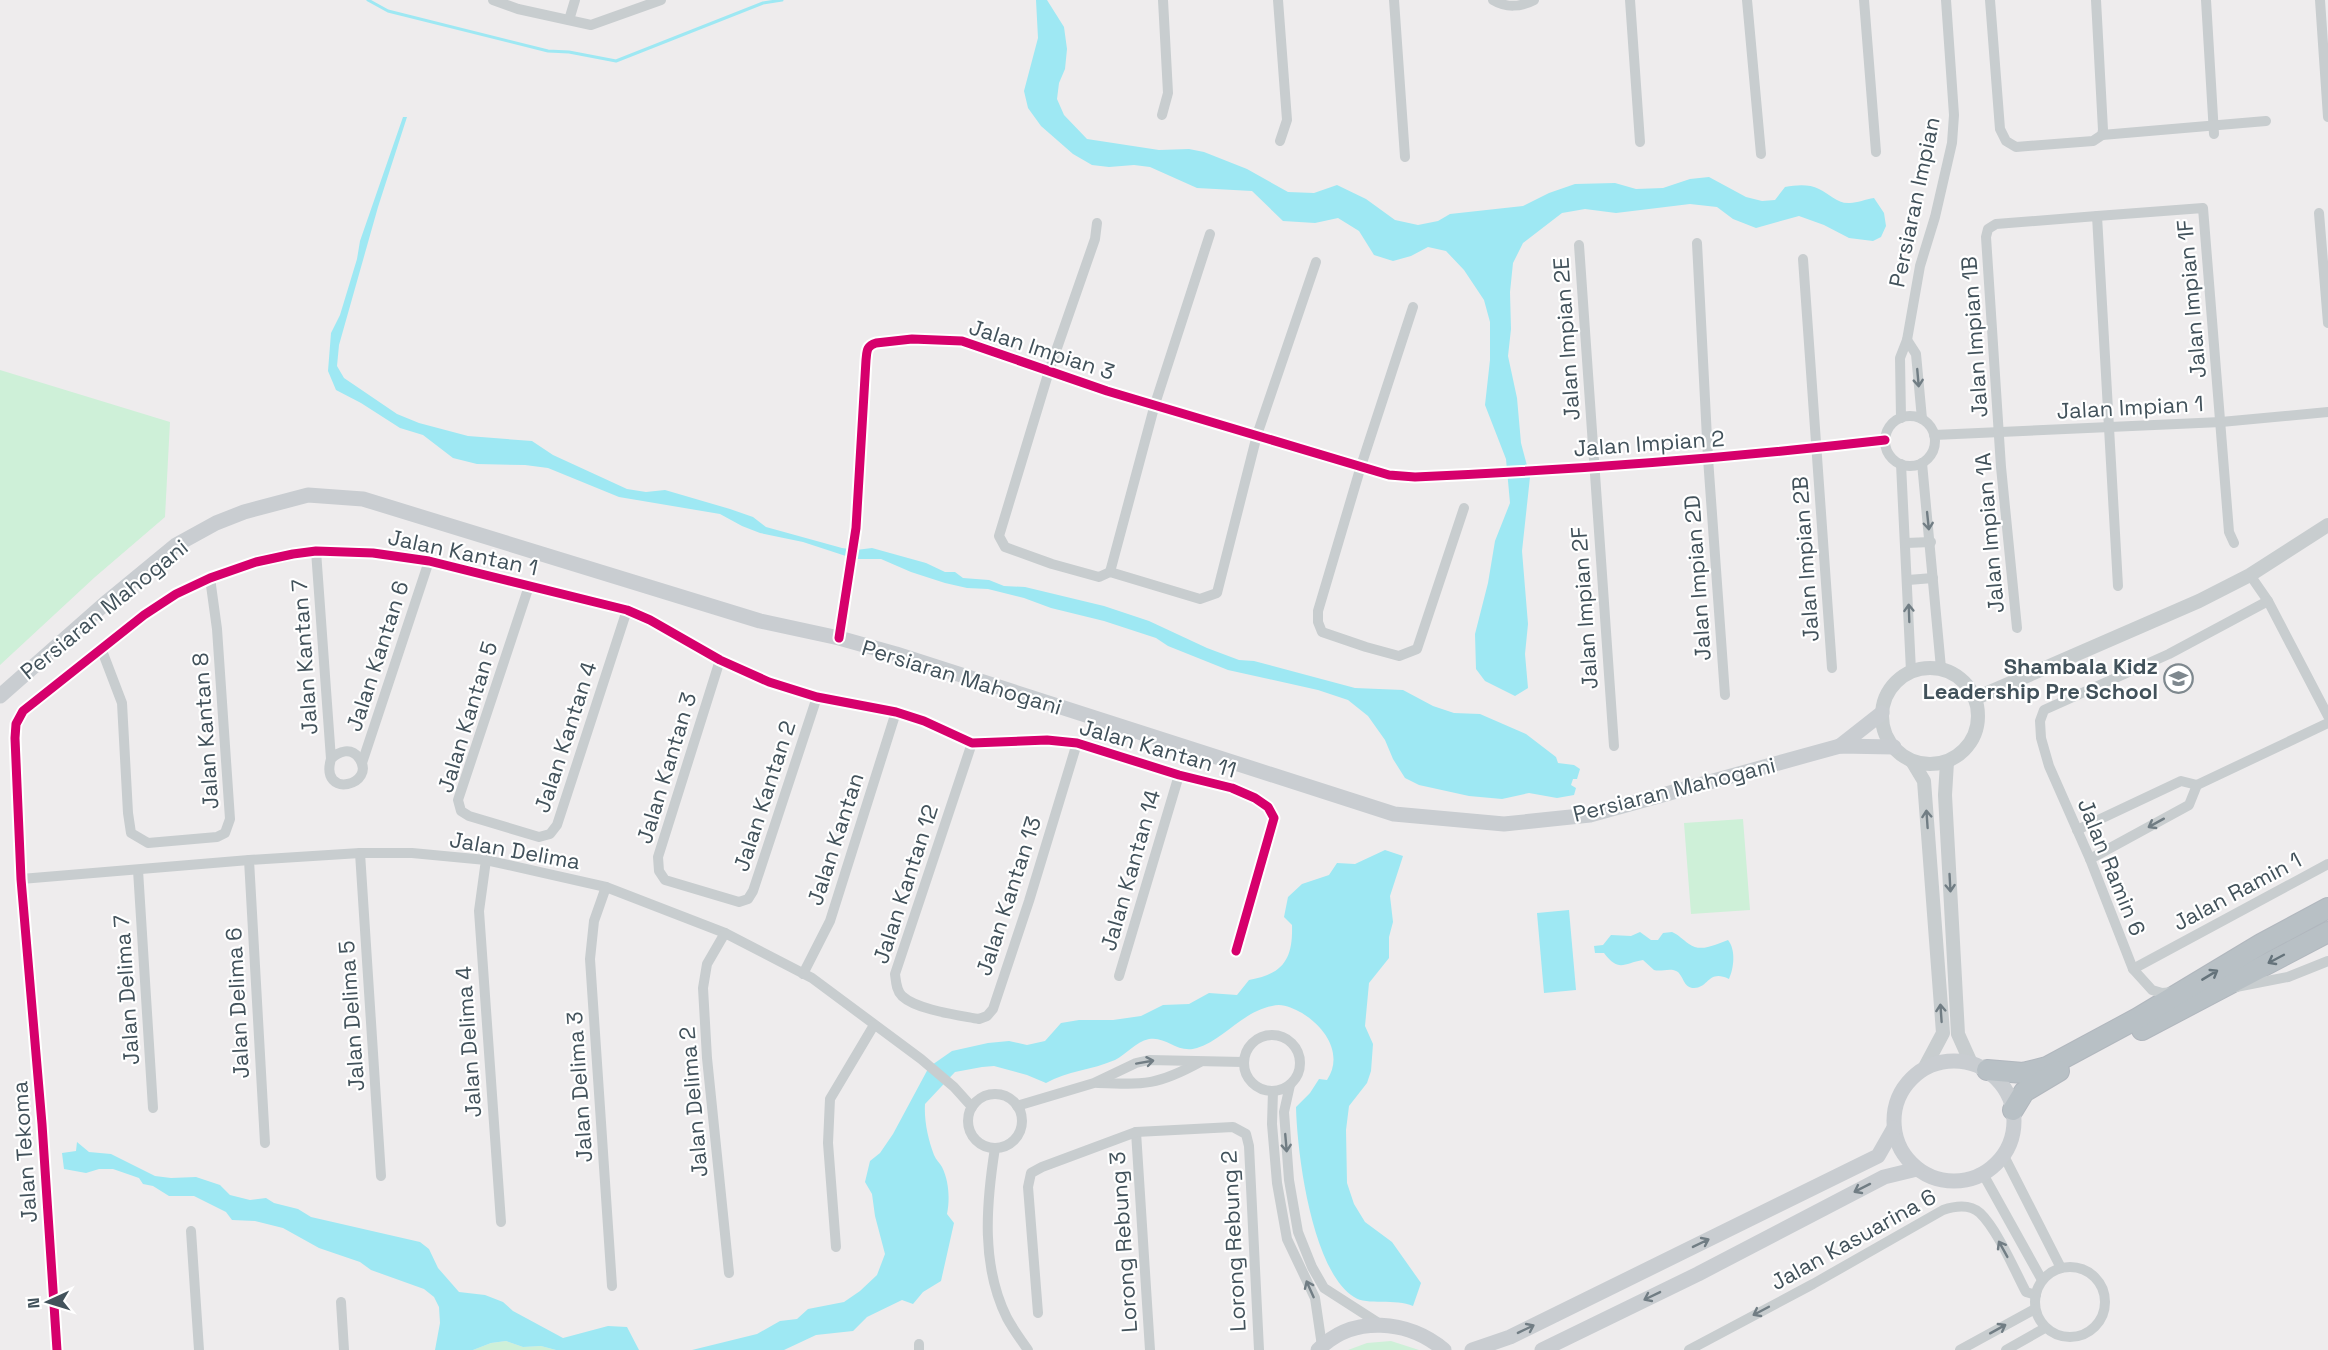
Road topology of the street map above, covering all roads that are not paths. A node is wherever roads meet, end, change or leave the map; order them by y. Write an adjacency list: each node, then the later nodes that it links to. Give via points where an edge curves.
1 (493, 0): 17 (street)
2 (575, 0): 17 (street)
3 (661, 0): 17 (street, via 591,25)
4 (1163, 0): 18 (street, via 1168,93)
5 (1278, 0): 23 (street, via 1287,120)
6 (1395, 0): 27 (street)
7 (1493, 0): 8 (street, via 1511,6)
8 (1534, 0)
9 (1630, 0): 24 (street)
10 (1746, 0): 26 (street)
11 (1864, 0): 25 (street)
12 (1946, 0): 38 (street, Persiaran Impian, via 1954,115 1952,143 1920,266)
13 (1990, 0): 22 (street, via 2000,129 2006,141 2016,147 2093,141)
14 (2096, 0): 22 (street)
15 (2206, 0): 21 (street)
16 (2320, 0): 19 (street)
17 (569, 20)
18 (1162, 115)
19 (2328, 117)
20 (2266, 121): 21 (street)
21 (2214, 130): 22 (street)
22 (2102, 135)
23 (1280, 141)
24 (1640, 142)
25 (1876, 152)
26 (1761, 154)
27 (1405, 157)
28 (2319, 213): 37 (street)
29 (2097, 216): 44 (street, Jalan Impian 1F, via 2203,207); 45 (street); 46 (street, Jalan Impian 1B, via 1996,224 1988,229)
30 (1096, 223): 39 (street, via 1095,239)
31 (1210, 234): 40 (street)
32 (1697, 243): 51 (street, Jalan Impian 2D)
33 (1579, 245): 55 (street, Jalan Impian 2E)
34 (1803, 259): 50 (street, Jalan Impian 2B)
35 (1316, 262): 47 (street)
36 (1413, 306): 54 (street)
37 (2328, 323)
38 (1906, 340): 42 (street, Persiaran Impian, via 1900,358); 43 (street, one-way to 43, via 1916,354)
39 (1049, 371): 40 (street, Jalan Impian 3); 64 (street, via 999,536 1005,547 1052,564 1099,577); 74 (street, Jalan Impian 3, via 963,341 912,339 870,345 856,528)
40 (1155, 404): 47 (street, Jalan Impian 3); 64 (street)
41 (2328, 412): 44 (street, Jalan Impian 1)
42 (1901, 418): 43 (street); 49 (street, via 1890,427)
43 (1922, 419): 48 (street)
44 (2221, 422): 45 (street, Jalan Impian 1); 61 (street, via 2229,532)
45 (2108, 427): 46 (street, Jalan Impian 1); 70 (street)
46 (1999, 434): 48 (street, Jalan Impian 1); 73 (street, Jalan Impian 1A)
47 (1257, 435): 54 (street, Jalan Impian 3); 64 (street, via 1217,592 1200,598)
48 (1935, 435): 52 (street, via 1931,454)
49 (1885, 440): 50 (street, Jalan Impian 2); 53 (street, via 1891,457)
50 (1817, 448): 51 (street, Jalan Impian 2); 77 (street, Jalan Impian 2B)
51 (1708, 458): 55 (street, Jalan Impian 2); 80 (street, Jalan Impian 2D)
52 (1922, 463): 53 (street); 59 (street, one-way to 59)
53 (1901, 464): 60 (street)
54 (1361, 466): 56 (street, Jalan Impian 3, via 1389,476); 57 (street, via 1318,611 1322,632 1399,656 1417,649)
55 (1594, 467): 56 (street, Jalan Impian 2); 91 (street, Jalan Impian 2F)
56 (1416, 477)
57 (1464, 508)
58 (2328, 525): 65 (street)
59 (1931, 542): 60 (street); 67 (street)
60 (1906, 543): 68 (street)
61 (2234, 543)
62 (316, 551): 63 (street, Jalan Kantan 1, via 373,553); 66 (street, Jalan Kantan 1, via 256,562); 94 (street, Jalan Kantan 7)
63 (429, 561): 69 (street, Jalan Kantan 1); 97 (street, Jalan Kantan 6)
64 (1110, 572)
65 (2250, 575): 71 (street); 83 (street)
66 (210, 578): 75 (street, Jalan Kantan 1, via 176,594); 75 (street, Jalan Kantan 8, via 230,819 225,833 148,843 131,833 122,703)
67 (1933, 578): 68 (street); 78 (street)
68 (1908, 580): 79 (street, one-way to 68)
69 (529, 586): 72 (street, Jalan Kantan 1); 100 (street, Jalan Kantan 5, via 458,800 461,811 469,816)
70 (2118, 586)
71 (2268, 601): 86 (street); 101 (street, Jalan Ramin 6, via 2169,654 2044,710 2041,738)
72 (627, 610): 76 (street, Jalan Kantan 1); 100 (street, Jalan Kantan 4, via 557,825 550,834 539,837)
73 (2017, 628)
74 (838, 638): 81 (main road, Persiaran Mahogani, via 760,621 363,499 308,495 244,512 176,545); 92 (main road, Persiaran Mahogani, via 1394,814 1504,824 1590,815)
75 (101, 648): 88 (street, Jalan Kantan 1, via 24,711)
76 (720, 660): 82 (street, Jalan Kantan 1); 110 (street, Jalan Kantan 3, via 658,857 659,871 665,880)
77 (1832, 668)
78 (1941, 668): 79 (street); 83 (street, via 1962,679)
79 (1911, 671): 85 (street, via 1894,684)
80 (1725, 695)
81 (0, 696)
82 (817, 697): 84 (street, Jalan Kantan 1); 110 (street, Jalan Kantan 2, via 753,891 748,899 739,902)
83 (1976, 698): 96 (street, via 1977,729 1961,754)
84 (896, 712): 89 (street, Jalan Kantan 11); 117 (street, Jalan Kantan, via 830,921)
85 (1882, 712): 92 (main road); 93 (street, via 1887,737)
86 (2328, 716)
87 (2328, 723): 99 (street)
88 (16, 724): 108 (street, Jalan Tekoma)
89 (972, 743): 90 (street, Jalan Kantan 11); 121 (street, Jalan Kantan 12, via 895,974 901,995)
90 (1077, 743): 98 (street, Jalan Kantan 11); 121 (street, Jalan Kantan 13, via 993,1009 979,1019)
91 (1614, 746)
92 (1840, 746): 93 (main road)
93 (1894, 747): 95 (street)
94 (331, 759): 97 (street, via 344,751 358,756); 97 (street, via 330,776 343,785 358,779)
95 (1911, 761): 96 (street); 126 (street, one-way to 95, via 1943,1034 1924,781)
96 (1947, 762): 125 (street, one-way to 125, via 1945,795 1958,1034)
97 (362, 763)
98 (1179, 776): 114 (street, Jalan Kantan 11, via 1233,788 1268,807 1274,818); 118 (street, Jalan Kantan 14)
99 (2197, 785): 101 (street, via 2181,781); 103 (street, one-way to 103, via 2189,805)
100 (509, 828)
101 (2077, 830): 103 (street, Jalan Ramin 6)
102 (360, 853): 104 (street, Jalan Delima); 105 (street, Jalan Delima); 141 (street, Jalan Delima 5)
103 (2090, 859): 116 (street, Jalan Ramin 6)
104 (249, 860): 107 (street, Jalan Delima); 136 (street, Jalan Delima 6)
105 (486, 860): 109 (street, Jalan Delima); 142 (street, Jalan Delima 4, via 478,911)
106 (2328, 864): 116 (street, Jalan Ramin 1)
107 (138, 870): 108 (street, Jalan Delima); 132 (street, Jalan Delima 7)
108 (21, 879): 156 (street, Jalan Tekoma)
109 (606, 886): 113 (street, Jalan Delima); 148 (street, Jalan Delima 3, via 594,921 590,959)
110 (707, 892)
111 (2328, 908): 119 (highway, one-way to 111)
112 (2328, 932): 120 (highway, one-way to 120)
113 (725, 933): 117 (street, Jalan Delima); 146 (street, Jalan Delima 2, via 707,963 703,988)
114 (1236, 951)
115 (2328, 961): 120 (street, via 2288,977)
116 (2133, 969): 119 (street, Jalan Ramin 6, via 2152,990)
117 (803, 974): 122 (street, Jalan Delima)
118 (1119, 976)
119 (2183, 991): 125 (highway, via 2047,1067 2023,1072)
120 (2219, 991): 133 (highway, via 2040,1081 2024,1092)
121 (942, 1011)
122 (874, 1025): 131 (street, Jalan Delima, via 921,1059); 144 (street, via 830,1099 828,1143)
123 (1201, 1062): 124 (street); 127 (street, via 1156,1082); 127 (street, one-way to 123, via 1149,1060)
124 (1243, 1062): 128 (street, via 1245,1052 1258,1038 1276,1034 1285,1038 1298,1052 1300,1061); 129 (street, via 1249,1080)
125 (1979, 1066): 126 (main road, via 1955,1060); 133 (main road, via 2000,1081)
126 (1925, 1067): 134 (main road, via 1897,1099)
127 (1094, 1083): 130 (street)
128 (1290, 1085): 129 (street); 153 (street, one-way to 153, via 1284,1112 1298,1232 1324,1288)
129 (1273, 1091): 155 (street, one-way to 129, via 1315,1298 1287,1239 1277,1183)
130 (1017, 1106): 131 (street, via 994,1094); 137 (street, via 1020,1130 1010,1143)
131 (972, 1107): 137 (street, via 968,1125 971,1134 985,1147)
132 (153, 1108)
133 (2013, 1110): 138 (main road, via 2011,1142)
134 (1894, 1128): 139 (main road, via 1898,1144); 163 (main road, one-way to 134, via 1510,1337 1878,1156)
135 (1136, 1132): 152 (street, via 1031,1173 1028,1187); 160 (street, Lorong Rebung 3); 161 (street, Lorong Rebung 2, via 1233,1127 1246,1134)
136 (265, 1143)
137 (995, 1148): 159 (street, via 987,1221 989,1252 996,1290 1008,1320)
138 (2004, 1156): 140 (main road); 145 (street)
139 (1917, 1169): 140 (main road, via 1949,1182 1967,1181); 164 (main road, one-way to 164, via 1884,1177)
140 (1983, 1174): 147 (street)
141 (381, 1176)
142 (501, 1222)
143 (191, 1231): 157 (street)
144 (836, 1247)
145 (2061, 1268): 147 (street); 154 (street, via 2077,1267 2098,1280 2105,1296 2104,1313 2096,1327 2083,1336 2067,1338)
146 (729, 1273)
147 (2042, 1280): 149 (street)
148 (612, 1286)
149 (2036, 1295): 151 (street); 165 (street, Jalan Kasuarina 6, one-way to 165, via 2026,1292 1979,1212 1962,1206 1943,1210)
150 (341, 1302): 158 (street)
151 (2035, 1309): 154 (street); 166 (street, one-way to 151)
152 (1038, 1312)
153 (1380, 1324): 155 (main road, via 1340,1334); 162 (main road, via 1406,1328 1431,1339)
154 (2045, 1328): 167 (street)
155 (1320, 1348)
156 (57, 1350)
157 (199, 1350)
158 (344, 1350)
159 (1028, 1350)
160 (1150, 1350)
161 (1259, 1350)
162 (1444, 1350)
163 (1472, 1350)
164 (1542, 1350)
165 (1689, 1350)
166 (1960, 1350)
167 (2006, 1350)

